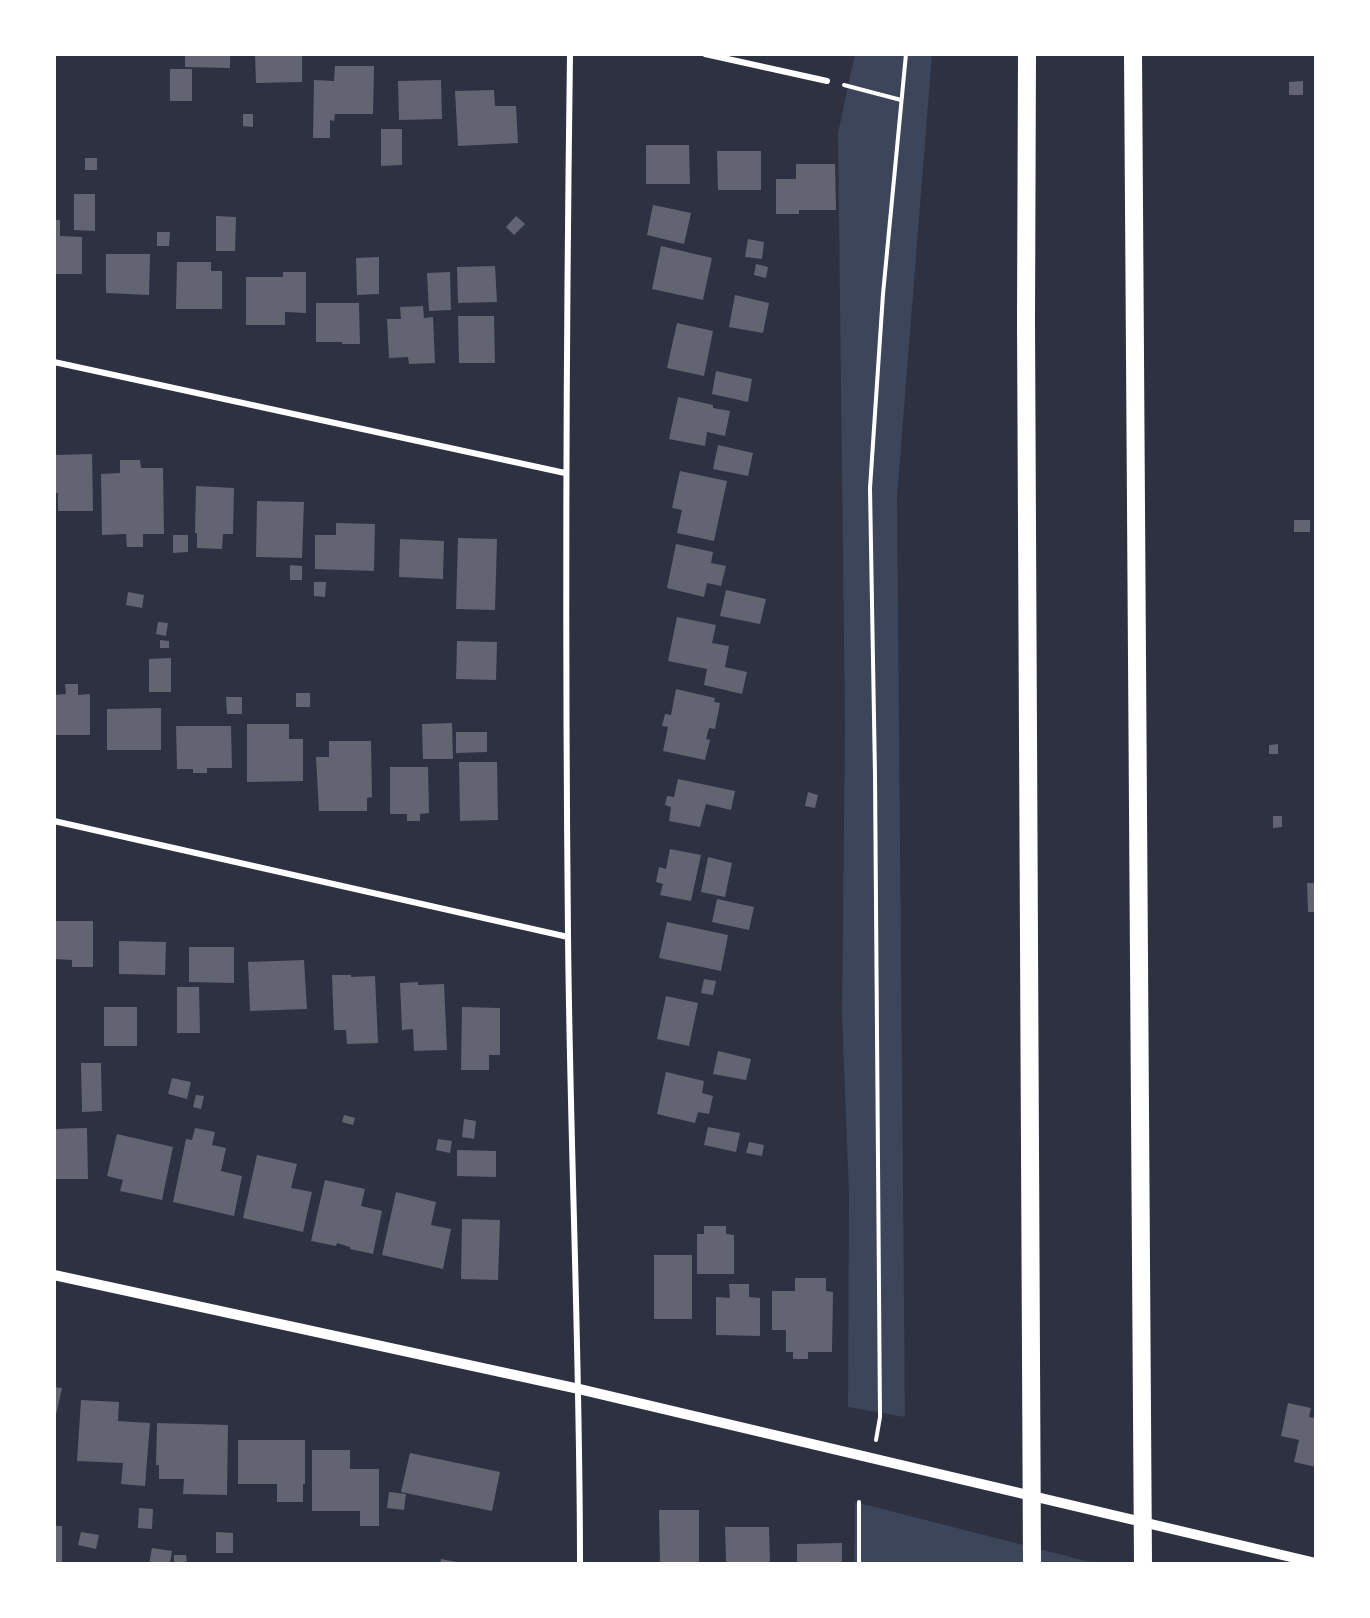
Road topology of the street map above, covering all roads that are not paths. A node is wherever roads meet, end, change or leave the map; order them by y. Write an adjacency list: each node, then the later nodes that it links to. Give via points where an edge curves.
1 (570, 54): 7 (street)
2 (705, 54): 5 (street)
3 (1027, 54): 14 (highway)
4 (1133, 54): 15 (highway)
5 (827, 81)
6 (54, 362): 7 (street)
7 (565, 473): 9 (street)
8 (54, 821): 9 (street)
9 (568, 937): 11 (street)
10 (54, 1275): 11 (street)
11 (579, 1389): 12 (street); 13 (street)
12 (1316, 1563)
13 (580, 1564)
14 (1032, 1564)
15 (1143, 1564)

